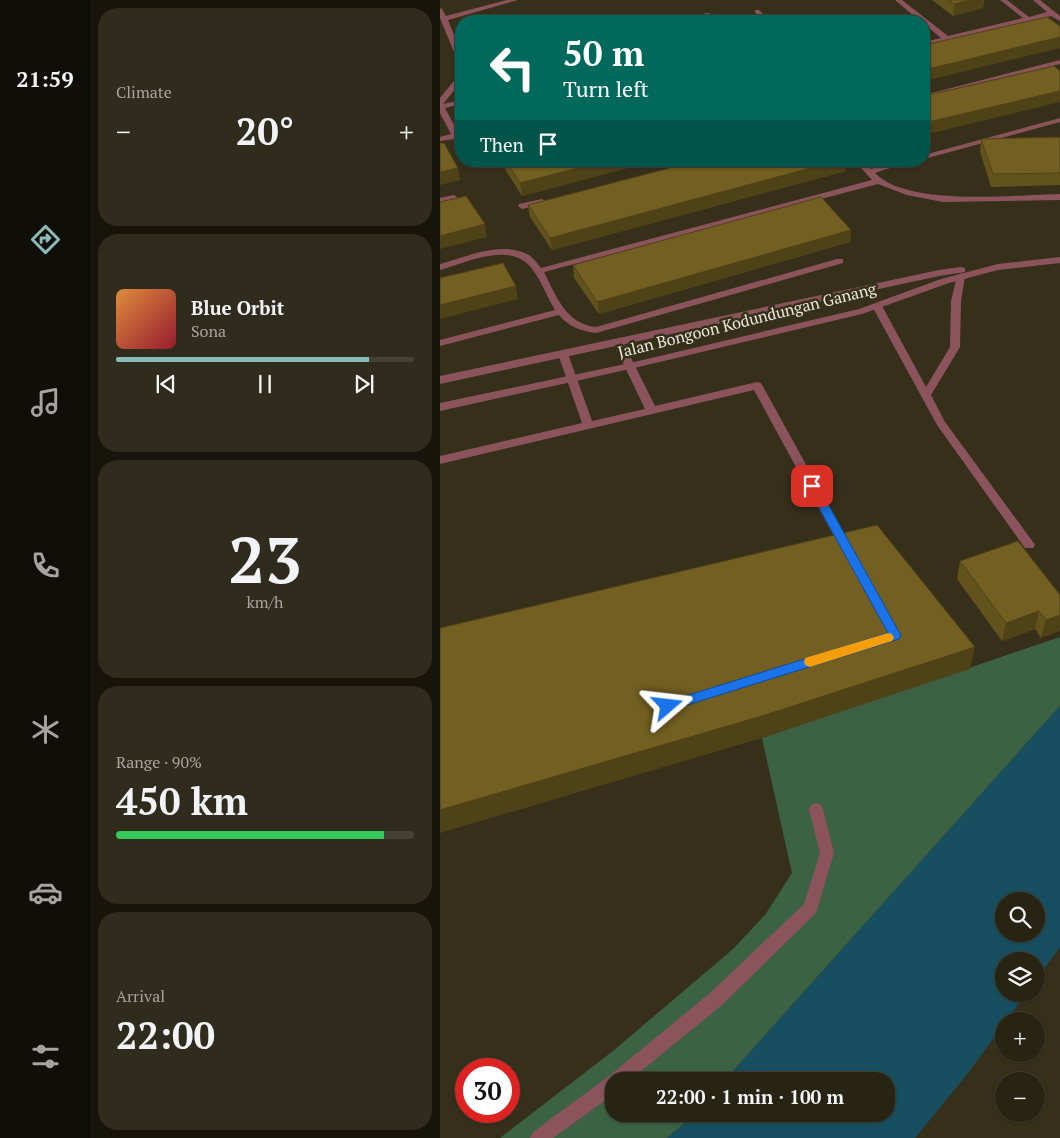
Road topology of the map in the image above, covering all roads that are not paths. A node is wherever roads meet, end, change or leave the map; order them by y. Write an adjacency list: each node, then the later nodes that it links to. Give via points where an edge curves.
1 (514, 0): 8 (lane)
2 (898, 0): 10 (lane)
3 (1003, 0): 13 (lane)
4 (1036, 0): 7 (lane)
5 (440, 10): 12 (lane)
6 (757, 11): 9 (lane)
7 (1053, 13): 13 (lane); 14 (lane)
8 (459, 15)
9 (761, 15)
10 (917, 15)
11 (455, 16): 12 (lane)
12 (444, 19): 18 (lane)
13 (1028, 19): 16 (lane)
14 (1060, 19)
15 (930, 25): 16 (lane)
16 (946, 38): 17 (lane)
17 (930, 42)
18 (455, 46)
19 (1060, 62): 21 (lane)
20 (455, 86): 23 (lane)
21 (930, 95)
22 (455, 103): 23 (lane)
23 (440, 105): 25 (lane)
24 (1060, 120): 28 (lane)
25 (455, 136): 26 (lane)
26 (440, 139)
27 (1024, 139): 28 (lane)
28 (988, 140): 29 (lane)
29 (930, 155)
30 (864, 167): 32 (lane)
31 (886, 167): 32 (lane)
32 (869, 172): 33 (lane)
33 (878, 182): 34 (lane, via 910,193 943,199); 43 (lane)
34 (1060, 196)
35 (454, 198): 37 (lane)
36 (551, 199): 38 (lane)
37 (440, 201)
38 (522, 206)
39 (840, 261): 46 (lane, via 596,330 577,327)
40 (1059, 262): 42 (street, Jalan Bongoon Kodundungan Ganang)
41 (440, 267): 43 (lane, via 513,252 530,260)
42 (998, 267): 44 (street, Jalan Bongoon Kodundungan Ganang); 47 (street, via 939,273)
43 (539, 271): 46 (lane)
44 (961, 276): 45 (street, Jalan Bongoon Kodundungan Ganang); 53 (lane, via 956,301 955,347)
45 (877, 306): 50 (street, Jalan Bongoon Kodundungan Ganang); 53 (lane)
46 (560, 312): 48 (lane)
47 (618, 342): 49 (street); 50 (street)
48 (440, 343)
49 (562, 354): 51 (street); 52 (street)
50 (630, 366): 52 (street, Jalan Bongoon Kodundungan Ganang); 55 (street)
51 (440, 380)
52 (572, 380): 54 (street, Jalan Bongoon Kodundungan Ganang); 56 (street)
53 (926, 395): 58 (lane, via 941,423)
54 (440, 406)
55 (651, 410): 56 (street); 59 (street, via 757,386)
56 (588, 425): 57 (street)
57 (440, 460)
58 (1029, 545)
59 (852, 558)
60 (816, 809): 61 (street, via 827,853 811,908 716,999)
61 (627, 1072)
62 (605, 1089): 63 (street)
63 (539, 1138)

